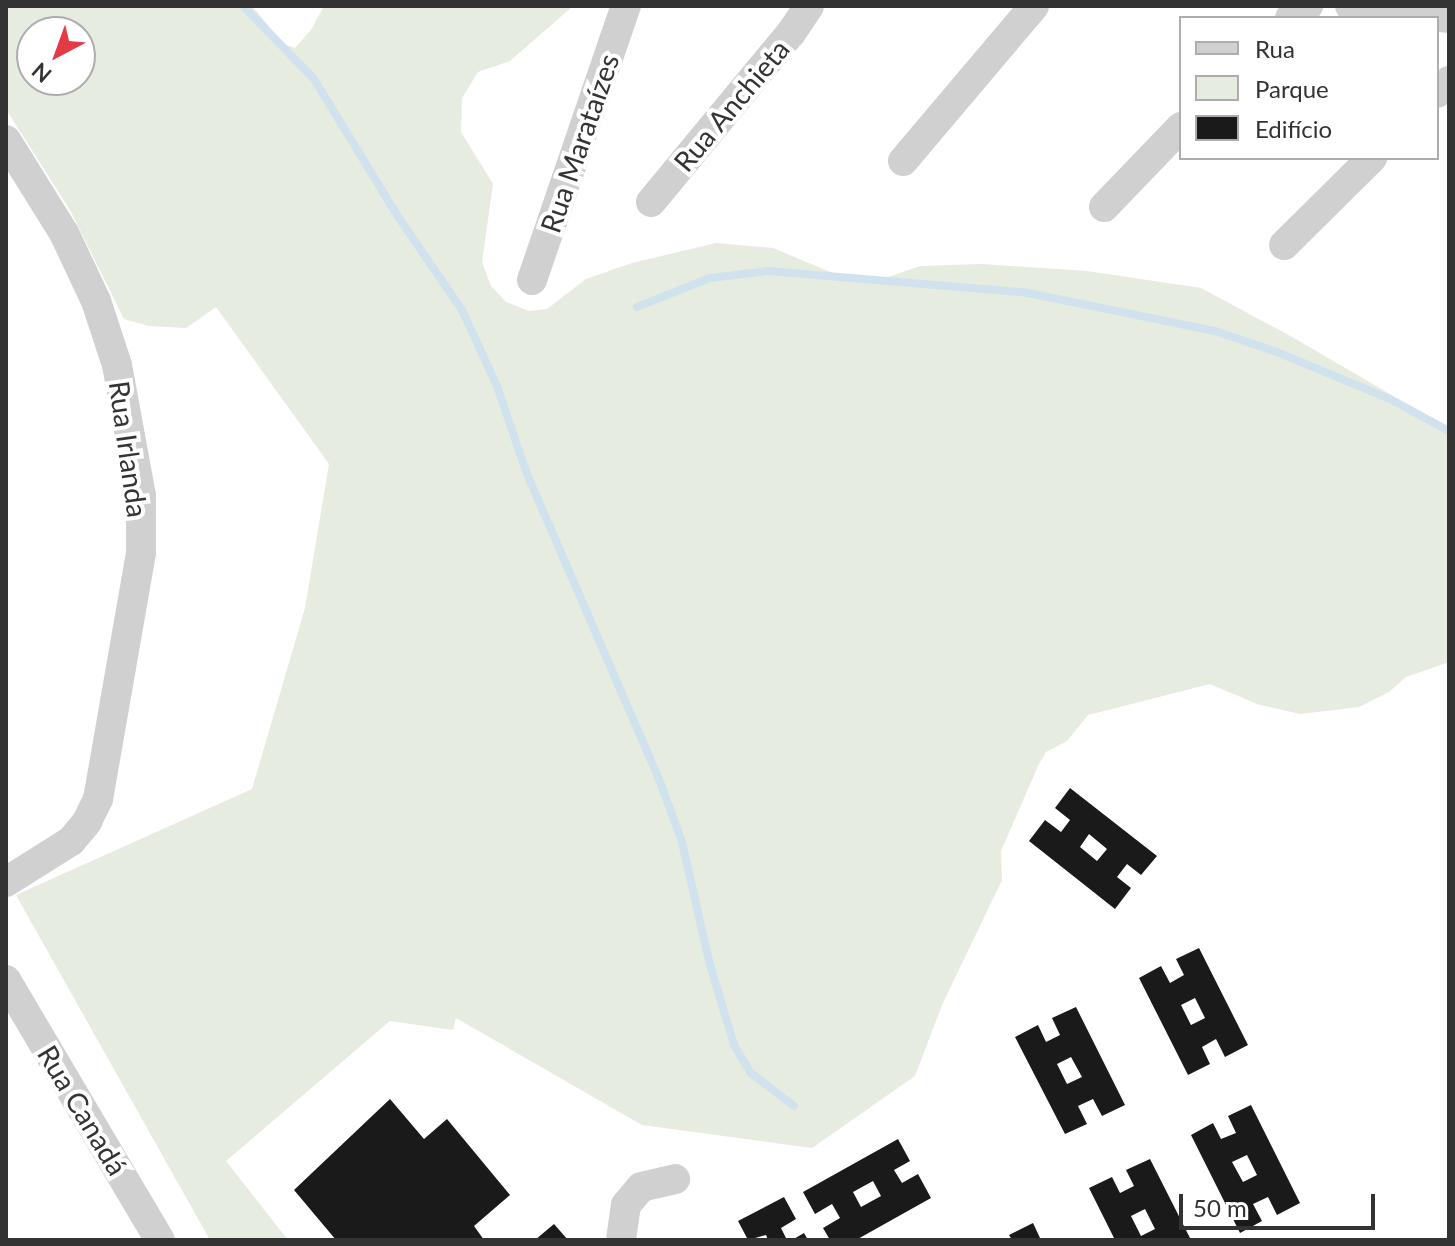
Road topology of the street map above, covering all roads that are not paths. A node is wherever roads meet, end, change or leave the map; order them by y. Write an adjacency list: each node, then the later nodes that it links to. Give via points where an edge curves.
1 (626, 6): 13 (street, Rua Marataízes)
2 (809, 6): 10 (street, Rua Anchieta)
3 (1034, 6): 9 (street)
4 (1350, 6): 5 (street)
5 (1432, 16)
6 (1179, 129): 11 (street)
7 (6, 140): 14 (street, Rua Irlanda, via 64,233 96,301 117,365 141,496 141,553 98,799 71,841)
8 (1370, 160): 12 (street)
9 (903, 161)
10 (651, 202)
11 (1104, 207)
12 (1284, 245)
13 (532, 280)
14 (6, 882)
15 (6, 980): 17 (street, Rua Canadá)
16 (675, 1179): 18 (street, via 641,1187 626,1205)
17 (160, 1240)
18 (621, 1240)

